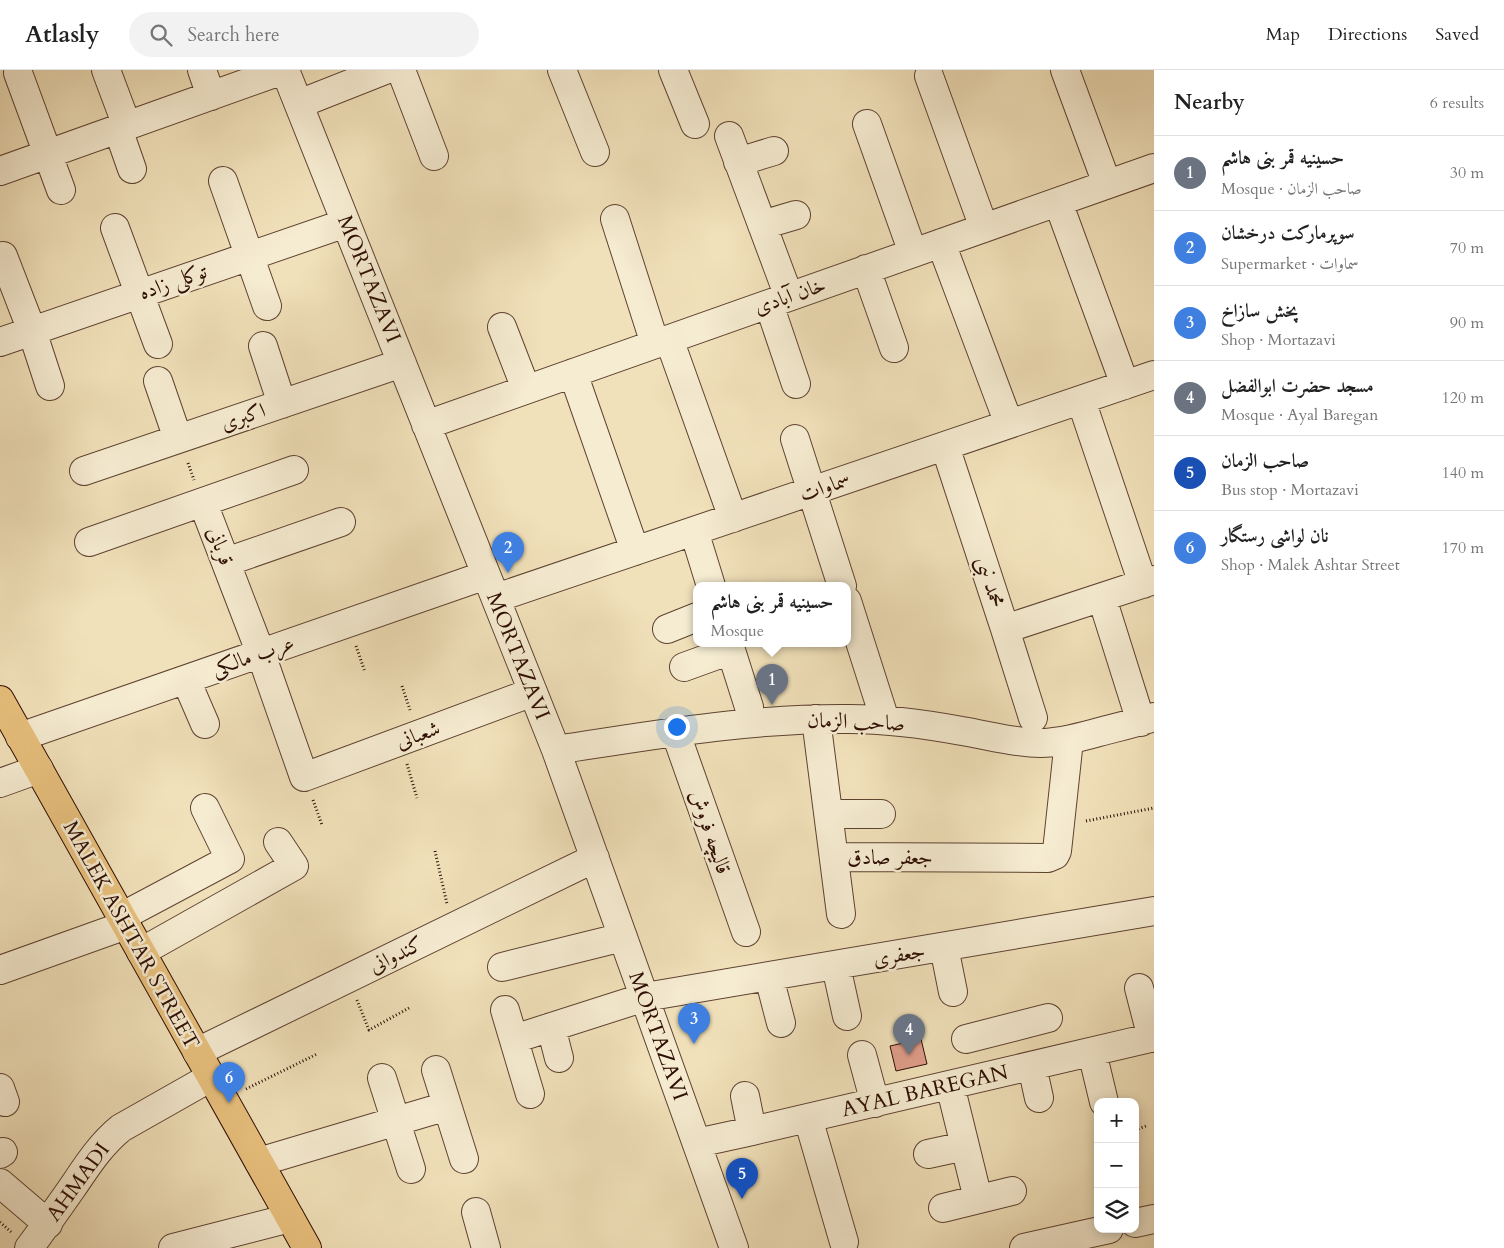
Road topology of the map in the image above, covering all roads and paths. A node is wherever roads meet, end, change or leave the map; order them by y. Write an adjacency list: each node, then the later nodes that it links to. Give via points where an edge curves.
1 (106, 70): 15 (street)
2 (202, 70): 11 (street)
3 (284, 70): 11 (street); 12 (street, MORTAZAVI)
4 (385, 70): 12 (street)
5 (401, 70): 20 (street)
6 (562, 70): 18 (street)
7 (673, 70): 13 (street)
8 (1065, 70): 26 (street)
9 (18, 73): 19 (street)
10 (929, 76): 34 (street)
11 (211, 96): 15 (street)
12 (299, 104): 31 (street, MORTAZAVI)
13 (695, 124)
14 (867, 124): 36 (street)
15 (123, 127): 19 (street); 22 (street)
16 (729, 136): 21 (street)
17 (774, 151): 21 (street)
18 (595, 152)
19 (48, 154): 24 (street); 27 (street)
20 (434, 156)
21 (738, 162): 32 (street)
22 (132, 168)
23 (1154, 168): 26 (street, خان آبادی)
24 (0, 171)
25 (223, 181): 38 (street)
26 (1107, 184): 28 (street, خان آبادی)
27 (61, 190)
28 (1058, 202): 34 (street, خان آبادی); 55 (street)
29 (796, 214): 32 (street)
30 (615, 220): 46 (street)
31 (346, 223): 38 (street, توکلی زاده); 50 (street, MORTAZAVI)
32 (762, 225): 41 (street)
33 (115, 228): 40 (street)
34 (984, 228): 35 (street, خان آبادی)
35 (941, 243): 36 (street, خان آبادی); 61 (street)
36 (913, 253): 39 (street, خان آبادی)
37 (3, 256): 44 (street)
38 (250, 256): 40 (street, توکلی زاده); 42 (street)
39 (866, 269): 41 (street, خان آبادی); 49 (street)
40 (140, 294): 44 (street, توکلی زاده); 47 (street)
41 (779, 300): 46 (street, خان آبادی); 54 (street)
42 (267, 306)
43 (502, 327): 57 (street)
44 (32, 331): 45 (street, توکلی زاده); 56 (street)
45 (0, 342)
46 (662, 342): 51 (street, خان آبادی); 69 (street)
47 (158, 344)
48 (263, 346): 59 (street)
49 (894, 348)
50 (402, 363): 59 (street, اکبری); 60 (street, MORTAZAVI)
51 (573, 373): 57 (street, خان آبادی); 73 (street)
52 (1154, 375): 55 (street, سماوات)
53 (158, 381): 62 (street)
54 (796, 384)
55 (1125, 385): 58 (street, سماوات)
56 (50, 386)
57 (526, 390): 60 (street, خان آبادی)
58 (1081, 400): 61 (street, سماوات); 77 (street)
59 (282, 404): 62 (street, اکبری)
60 (426, 424): 78 (street, MORTAZAVI)
61 (1008, 424): 64 (street, سماوات)
62 (178, 439): 65 (street, اکبری); 68 (path, قربانی)
63 (795, 439): 67 (street)
64 (945, 446): 67 (street, سماوات); 83 (street, محمد نبی)
65 (84, 470)
66 (294, 470): 68 (street)
67 (812, 491): 69 (street, سماوات); 76 (street)
68 (203, 503): 72 (street); 74 (street, قربانی)
69 (733, 518): 71 (street, سماوات)
70 (341, 522): 74 (street)
71 (694, 531): 73 (street, سماوات); 75 (street)
72 (89, 542)
73 (636, 551): 78 (street, سماوات)
74 (226, 562): 85 (street, قربانی)
75 (710, 582)
76 (841, 582)
77 (1148, 582): 79 (street)
78 (491, 587): 85 (street, عرب مالکی); 88 (street, MORTAZAVI)
79 (1102, 598): 83 (street); 93 (street)
80 (851, 614): 94 (street)
81 (693, 619): 82 (street)
82 (667, 629)
83 (1006, 629): 91 (street, محمد نبی)
84 (730, 647): 86 (street); 90 (street)
85 (261, 654): 87 (street, عرب مالکی); 102 (street, قربانی)
86 (684, 667)
87 (186, 680): 95 (street); 97 (street, عرب مالکی)
88 (533, 692): 99 (street, شعبانی); 100 (street, MORTAZAVI)
89 (0, 700): 97 (main road, MALEK ASHTAR STREET)
90 (749, 707)
91 (1033, 718)
92 (816, 719): 94 (street, صاحب الزمان); 96 (street, صاحب الزمان, via 752,722); 107 (street, جعفر صادق)
93 (1147, 719): 98 (street, صاحب الزمان)
94 (885, 720): 98 (street, صاحب الزمان, via 1012,740 1040,743)
95 (205, 724)
96 (675, 732): 100 (street, صاحب الزمان); 118 (street, قالیچه فروش)
97 (20, 737): 101 (main road, MALEK ASHTAR STREET)
98 (1069, 740): 109 (street)
99 (400, 742): 102 (street, شعبانی); 104 (path)
100 (556, 750): 113 (street, MORTAZAVI)
101 (39, 769): 103 (street); 116 (main road, MALEK ASHTAR STREET)
102 (304, 777)
103 (0, 784)
104 (417, 798)
105 (205, 808): 116 (street, via 230,859)
106 (1154, 808): 109 (path)
107 (829, 814): 108 (street); 112 (street, جعفر صادق)
108 (881, 814)
109 (1059, 826): 112 (street, جعفر صادق, via 1057,851 1048,858)
110 (278, 842): 121 (street, via 294,866)
111 (435, 851): 117 (path)
112 (834, 857): 115 (street)
113 (595, 858): 117 (street, کندوانی); 119 (street, MORTAZAVI)
114 (1154, 912): 120 (street, جعفری)
115 (841, 914)
116 (124, 921): 121 (main road, MALEK ASHTAR STREET); 124 (street)
117 (452, 927): 126 (street, کندوانی)
118 (746, 932)
119 (623, 937): 123 (street); 129 (street, MORTAZAVI)
120 (944, 947): 122 (street, جعفری); 128 (street)
121 (141, 952): 140 (main road, MALEK ASHTAR STREET)
122 (836, 966): 125 (street, جعفری); 132 (street)
123 (502, 967)
124 (0, 970)
125 (769, 977): 129 (street, جعفری); 134 (street)
126 (348, 978): 130 (path, via 369,1030); 140 (street, کندوانی)
127 (1139, 988): 137 (street)
128 (953, 992)
129 (644, 997): 136 (street, جعفری); 162 (street, MORTAZAVI)
130 (409, 1008)
131 (505, 1010): 138 (street)
132 (847, 1016)
133 (1048, 1018): 135 (street)
134 (781, 1023)
135 (1012, 1026): 139 (street); 145 (street)
136 (551, 1027): 138 (street, جعفری); 144 (street)
137 (1153, 1038): 141 (street, AYAL BAREGAN)
138 (514, 1039): 150 (street)
139 (966, 1039)
140 (198, 1052): 147 (main road, MALEK ASHTAR STREET)
141 (1092, 1052): 145 (street, AYAL BAREGAN); 153 (street)
142 (317, 1054): 154 (path)
143 (862, 1055): 155 (street)
144 (559, 1058)
145 (1027, 1067): 149 (street, AYAL BAREGAN); 152 (street)
146 (436, 1070): 156 (street)
147 (211, 1076): 154 (main road, MALEK ASHTAR STREET); 176 (street, AHMADI, via 110,1136)
148 (382, 1078): 158 (street)
149 (950, 1085): 155 (street, AYAL BAREGAN); 163 (street)
150 (530, 1094)
151 (745, 1096): 161 (street)
152 (1039, 1098)
153 (1103, 1098)
154 (224, 1100): 166 (main road, MALEK ASHTAR STREET)
155 (875, 1103): 157 (street, AYAL BAREGAN)
156 (447, 1106): 158 (street); 165 (street)
157 (808, 1118): 161 (street, AYAL BAREGAN); 178 (street)
158 (396, 1121): 166 (street); 167 (street)
159 (1146, 1126): 160 (path)
160 (1139, 1129)
161 (752, 1132): 162 (street, AYAL BAREGAN)
162 (696, 1143): 183 (street, MORTAZAVI)
163 (965, 1146): 164 (street); 170 (street)
164 (928, 1154)
165 (464, 1159)
166 (259, 1162): 173 (main road, MALEK ASHTAR STREET)
167 (411, 1170)
168 (0, 1183): 176 (street)
169 (1012, 1191): 170 (street)
170 (978, 1199): 171 (street)
171 (943, 1208)
172 (476, 1212): 182 (street)
173 (290, 1218): 180 (street); 181 (main road, MALEK ASHTAR STREET)
174 (1154, 1219): 175 (street)
175 (1139, 1223)
176 (48, 1224): 179 (street, AHMADI)
177 (1094, 1233): 184 (street)
178 (844, 1242)
179 (29, 1248)
180 (173, 1248)
181 (307, 1248)
182 (486, 1248)
183 (734, 1248)
184 (1028, 1248)

